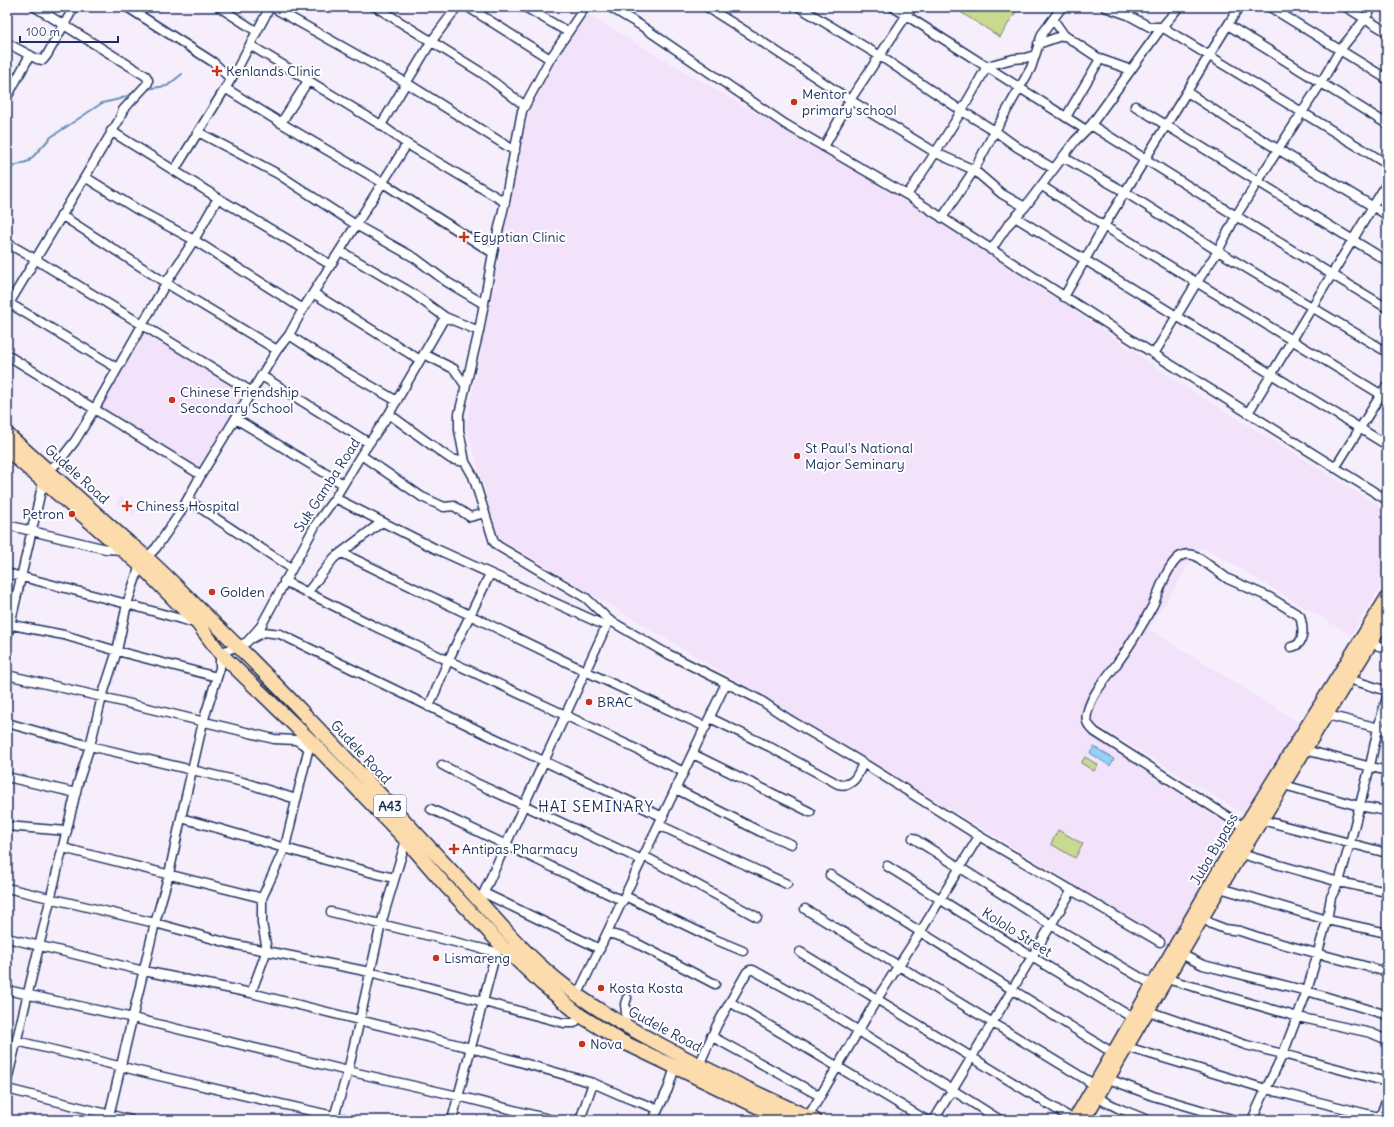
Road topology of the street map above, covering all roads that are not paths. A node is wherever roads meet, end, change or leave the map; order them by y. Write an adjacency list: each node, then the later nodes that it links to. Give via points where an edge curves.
1 (35, 7): 26 (street)
2 (74, 7): 26 (street)
3 (127, 7): 46 (street, via 213,62)
4 (219, 7): 29 (street)
5 (271, 7): 29 (street); 49 (street)
6 (376, 7): 33 (street)
7 (457, 7): 33 (street)
8 (468, 7): 42 (street)
9 (525, 7): 30 (street)
10 (584, 7): 30 (street)
11 (610, 7): 70 (street)
12 (707, 7): 55 (street)
13 (799, 7): 40 (street)
14 (893, 7): 23 (street)
15 (912, 7): 23 (street)
16 (1062, 7): 24 (street)
17 (1105, 7): 28 (street, via 1128,15 1150,27)
18 (1179, 7): 28 (street)
19 (1239, 7): 27 (street)
20 (1270, 7): 37 (street)
21 (1346, 7): 25 (street)
22 (1372, 7): 25 (street)
23 (906, 15): 40 (street); 44 (street)
24 (1053, 19): 32 (street); 35 (street)
25 (1365, 19): 31 (street); 37 (street)
26 (64, 25): 38 (street, via 43,60); 67 (street, via 146,76 148,80 123,110)
27 (1228, 25): 41 (street); 50 (street)
28 (1162, 27): 41 (street); 45 (street)
29 (256, 31): 36 (street)
30 (568, 32): 42 (street)
31 (1387, 32)
32 (1064, 35): 35 (street); 43 (street)
33 (431, 42): 49 (street); 56 (street, via 482,72)
34 (7, 43): 38 (street)
35 (1038, 44): 39 (street)
36 (250, 45): 46 (street); 48 (street)
37 (1340, 50): 47 (street); 50 (street)
38 (30, 55): 54 (street)
39 (1035, 55): 44 (street); 51 (street)
40 (880, 56): 55 (street); 58 (street)
41 (1208, 56): 53 (street); 59 (street)
42 (550, 59): 56 (street)
43 (1100, 59): 45 (street); 60 (street)
44 (987, 66): 51 (street); 58 (street)
45 (1131, 70): 65 (street)
46 (230, 79): 52 (street)
47 (1387, 79)
48 (308, 81): 61 (street); 64 (street)
49 (405, 82): 64 (street); 72 (street)
50 (1321, 83): 59 (street); 63 (street)
51 (1020, 87): 60 (street); 66 (street)
52 (224, 88): 61 (street); 68 (street)
53 (1187, 92): 62 (street); 71 (street)
54 (7, 97)
55 (850, 100): 70 (street); 73 (street)
56 (525, 106): 72 (street)
57 (1135, 106): 62 (street)
58 (962, 111): 66 (street); 73 (street)
59 (1301, 113): 71 (street); 76 (street)
60 (1066, 117): 65 (street)
61 (281, 123): 83 (street)
62 (1166, 124): 75 (street); 81 (street)
63 (1387, 124)
64 (381, 125): 69 (street)
65 (1088, 127): 74 (street); 75 (street)
66 (995, 130): 77 (street); 78 (street)
67 (111, 131): 79 (street); 80 (street)
68 (198, 132): 79 (street); 96 (street, via 278,174)
69 (407, 144): 83 (street); 88 (street)
70 (824, 147): 86 (street)
71 (1279, 149): 81 (street); 89 (street)
72 (515, 151): 88 (street)
73 (936, 152): 77 (street); 86 (street)
74 (1063, 157): 78 (street); 85 (street)
75 (1145, 160): 85 (street); 94 (street)
76 (1387, 164)
77 (974, 170): 90 (street, via 1002,194); 95 (street)
78 (1054, 170): 84 (street)
79 (174, 171): 87 (street)
80 (84, 177): 91 (street); 98 (street)
81 (1258, 181): 94 (street); 99 (street)
82 (1387, 182): 89 (street)
83 (382, 183): 96 (street); 104 (street)
84 (1042, 186): 90 (street); 97 (street)
85 (1124, 192): 97 (street); 103 (street)
86 (907, 196): 95 (street)
87 (218, 198): 98 (street); 108 (street)
88 (505, 202): 104 (street)
89 (1373, 206): 92 (street); 99 (street)
90 (1025, 207): 93 (street)
91 (61, 215): 105 (street); 111 (street)
92 (1387, 215)
93 (1015, 216): 101 (street); 106 (street)
94 (1236, 216): 103 (street); 109 (street)
95 (942, 218): 101 (street)
96 (356, 225): 102 (street); 115 (street, via 415,258 446,282)
97 (1104, 226): 106 (street); 110 (street)
98 (194, 240): 111 (street); 118 (street)
99 (1352, 241): 107 (street); 109 (street)
100 (7, 243): 105 (street)
101 (991, 250): 113 (street)
102 (340, 251): 108 (street); 120 (street, via 412,293)
103 (1218, 251): 110 (street); 116 (street)
104 (493, 252): 115 (street)
105 (35, 259): 114 (street); 121 (street)
106 (1084, 260): 113 (street); 119 (street)
107 (1387, 261)
108 (331, 265): 112 (street)
109 (1332, 275): 116 (street); 117 (street)
110 (1197, 282): 119 (street); 124 (street)
111 (166, 283): 121 (street); 125 (street)
112 (313, 293): 118 (street); 129 (street)
113 (1064, 297): 127 (street)
114 (8, 304): 130 (street)
115 (484, 304): 122 (street)
116 (1312, 306): 124 (street); 126 (street)
117 (1387, 308)
118 (303, 309): 123 (street)
119 (1177, 315): 127 (street); 131 (street)
120 (445, 317): 122 (street); 129 (street, Suk Gamba Road)
121 (142, 325): 130 (street); 135 (street)
122 (479, 331): 133 (street)
123 (289, 335): 125 (street); 137 (street)
124 (1293, 340): 131 (street); 136 (street)
125 (277, 350): 132 (street)
126 (1387, 352)
127 (1154, 354): 139 (street)
128 (7, 355): 138 (street)
129 (422, 357): 133 (street, via 454,369); 137 (street, Suk Gamba Road)
130 (117, 368): 138 (street)
131 (1271, 374): 139 (street); 142 (street)
132 (262, 376): 135 (street); 144 (street)
133 (465, 385): 148 (street, via 458,422)
134 (1387, 386): 136 (street)
135 (252, 392): 141 (street)
136 (1384, 397): 142 (street)
137 (397, 401): 140 (street, Suk Gamba Road)
138 (94, 410): 150 (street); 151 (street, via 75,441)
139 (1248, 413): 149 (street)
140 (389, 414): 144 (street, Suk Gamba Road); 148 (street, via 451,459)
141 (236, 419): 150 (street); 152 (street)
142 (1361, 428): 145 (street); 149 (street)
143 (7, 434): 151 (highway, Gudele Road / A43)
144 (369, 443): 147 (street, Suk Gamba Road)
145 (1387, 444)
146 (7, 450): 151 (highway, Gudele Road / A43)
147 (361, 455): 152 (street, Suk Gamba Road); 156 (street, via 422,497 444,507 454,506 470,517)
148 (465, 462): 156 (street, via 473,476)
149 (1335, 468): 155 (street)
150 (201, 475): 154 (street)
151 (46, 476): 159 (street); 160 (highway, Gudele Road / A43); 162 (highway, Gudele Road / A43, via 128,542)
152 (343, 484): 153 (street, Suk Gamba Road)
153 (335, 498): 157 (street); 163 (street, Suk Gamba Road, via 316,524)
154 (188, 500): 162 (street, via 156,548); 163 (street)
155 (1387, 500)
156 (485, 513): 173 (street, via 496,544 586,598)
157 (382, 522): 161 (street); 165 (street)
158 (7, 525): 159 (street)
159 (32, 532): 160 (street, via 114,551); 166 (street)
160 (124, 550): 162 (highway, Gudele Road / A43)
161 (342, 553): 168 (street, via 334,558); 171 (street)
162 (144, 561): 170 (street); 174 (highway, Gudele Road / A43); 177 (highway, Gudele Road / A43)
163 (291, 568): 167 (street, Suk Gamba Road)
164 (7, 573): 166 (street)
165 (490, 574): 171 (street); 173 (street)
166 (21, 576): 170 (street); 175 (street)
167 (284, 581): 168 (street); 177 (street, Suk Gamba Road, via 260,626)
168 (307, 593): 183 (street)
169 (1387, 597): 227 (main road, Juba Bypass)
170 (128, 604): 174 (street); 181 (street)
171 (470, 615): 183 (street); 184 (street)
172 (1387, 617): 178 (main road, Juba Bypass)
173 (607, 623): 184 (street); 188 (street)
174 (198, 624): 182 (highway, Gudele Road / A43)
175 (9, 625): 176 (street); 181 (street, via 64,635)
176 (7, 638)
177 (242, 644): 182 (street, Suk Gamba Road); 192 (street, via 264,632 280,634); 229 (highway, Gudele Road / A43)
178 (1371, 644): 180 (street); 187 (main road, Juba Bypass)
179 (1290, 647): 227 (street, via 1298,643 1302,636 1300,616 1269,597 1228,579 1196,556 1185,554 1179,557 1165,577 1150,610 1088,708 1086,722 1095,732)
180 (1387, 648)
181 (117, 651): 186 (street); 190 (street)
182 (220, 654): 186 (street); 202 (highway, Gudele Road / A43)
183 (448, 661): 192 (street); 193 (street)
184 (585, 671): 193 (street); 198 (street)
185 (7, 675): 190 (street)
186 (217, 677): 196 (street)
187 (1349, 679): 189 (street); 194 (main road, Juba Bypass)
188 (726, 683): 195 (street); 206 (street, via 760,700)
189 (1387, 691)
190 (102, 696): 196 (street); 201 (street)
191 (1387, 697): 199 (street)
192 (429, 706): 205 (street)
193 (565, 714): 205 (street); 211 (street)
194 (1327, 715): 199 (street); 203 (main road, Juba Bypass)
195 (710, 718): 198 (street); 206 (street, via 838,784 850,783)
196 (203, 722): 202 (street, via 274,738 296,740); 209 (street)
197 (7, 723): 201 (street)
198 (706, 727): 204 (street)
199 (1378, 728): 200 (street); 208 (street)
200 (1387, 730)
201 (90, 746): 209 (street); 215 (street)
202 (312, 746): 216 (street); 229 (highway, Gudele Road / A43)
203 (1305, 750): 208 (street); 213 (main road, Juba Bypass)
204 (693, 754): 211 (street); 221 (street)
205 (544, 761): 217 (street); 222 (street)
206 (863, 763): 230 (street)
207 (442, 764): 217 (street)
208 (1370, 766): 210 (street); 218 (street)
209 (192, 770): 216 (street, via 243,782); 223 (street)
210 (1387, 771)
211 (684, 772): 214 (street)
212 (7, 777): 215 (street)
213 (1284, 785): 218 (street); 224 (main road, Juba Bypass)
214 (676, 788): 222 (street); 233 (street, via 761,832)
215 (76, 793): 228 (street)
216 (296, 800): 235 (street)
217 (524, 806): 234 (street); 239 (street)
218 (1359, 806): 220 (street); 232 (street)
219 (431, 809): 234 (street)
220 (1387, 811)
221 (810, 812)
222 (663, 817): 225 (street)
223 (181, 818): 235 (street); 242 (street)
224 (1262, 820): 232 (street); 238 (main road, Juba Bypass)
225 (659, 825): 239 (street); 246 (street)
226 (7, 826): 228 (street)
227 (1244, 827): 284 (main road, Juba Bypass)
228 (67, 831): 236 (street)
229 (408, 834): 244 (street); 251 (highway, Gudele Road / A43); 272 (highway, Gudele Road / A43, via 446,886)
230 (979, 836): 241 (street); 249 (street)
231 (913, 838): 241 (street)
232 (1350, 843): 237 (street); 245 (street)
233 (791, 844)
234 (506, 845): 251 (street); 254 (street)
235 (285, 847): 244 (street); 252 (street)
236 (63, 848): 242 (street); 253 (street)
237 (1387, 853)
238 (1241, 854): 245 (street); 248 (main road, Juba Bypass)
239 (643, 858): 254 (street); 258 (street)
240 (887, 866): 255 (street, Kololo Street)
241 (960, 868): 255 (street); 263 (street)
242 (169, 874): 252 (street); 261 (street)
243 (830, 875): 264 (street)
244 (394, 878): 262 (street)
245 (1339, 882): 250 (street); 260 (street, via 1332,897)
246 (787, 884)
247 (7, 888): 253 (street)
248 (1220, 888): 259 (main road, Juba Bypass); 260 (street)
249 (1072, 890): 263 (street); 268 (street)
250 (1387, 892)
251 (482, 897): 270 (street); 290 (highway, Gudele Road / A43, via 531,956)
252 (262, 898): 271 (street, via 262,923)
253 (50, 899): 261 (street); 269 (street)
254 (624, 899): 265 (street); 273 (street)
255 (940, 900): 264 (street); 277 (street, Kololo Street)
256 (805, 909): 278 (street)
257 (331, 912): 262 (street)
258 (757, 917)
259 (1202, 918): 275 (street, via 1225,929); 276 (main road, Juba Bypass)
260 (1327, 920): 266 (street); 275 (street)
261 (155, 923): 271 (street, via 232,944); 279 (street)
262 (381, 924): 272 (street); 280 (street)
263 (1051, 925): 277 (street); 284 (street)
264 (921, 931): 278 (street); 285 (street)
265 (608, 933): 270 (street); 283 (street, via 636,943)
266 (1387, 933)
267 (7, 938): 269 (street)
268 (1160, 942)
269 (39, 947): 279 (street); 289 (street)
270 (600, 949): 290 (street)
271 (267, 950): 280 (street); 288 (street)
272 (500, 950): 293 (street); 297 (highway, Gudele Road / A43)
273 (743, 951)
274 (800, 952): 292 (street)
275 (1317, 953): 281 (street); 287 (street)
276 (1181, 954): 282 (main road, Juba Bypass); 287 (street, via 1203,965)
277 (1032, 957): 285 (street); 300 (street, Kololo Street)
278 (898, 967): 292 (street); 302 (street)
279 (144, 970): 288 (street); 299 (street)
280 (370, 972): 293 (street); 301 (street)
281 (1387, 972)
282 (1166, 980): 295 (main road, Juba Bypass); 298 (street)
283 (715, 984)
284 (1152, 985): 300 (main road, Juba Bypass)
285 (1012, 989): 302 (street); 310 (street)
286 (7, 990): 289 (street)
287 (1307, 991): 296 (street); 298 (street)
288 (251, 993): 301 (street)
289 (28, 995): 299 (street); 307 (street)
290 (578, 996): 303 (highway, Gudele Road / A43)
291 (627, 998): 303 (street)
292 (877, 999): 304 (street); 312 (street)
293 (483, 1002): 297 (street, via 568,1024 574,1023); 309 (street)
294 (730, 1002): 304 (street, via 747,972 753,970 824,1008); 305 (street); 315 (street)
295 (1148, 1011): 308 (main road, Juba Bypass); 311 (street, via 1246,1045)
296 (1387, 1015)
297 (581, 1016): 313 (highway, Gudele Road / A43, via 621,1041)
298 (1298, 1016): 306 (street, via 1371,1033); 311 (street)
299 (133, 1018): 316 (street); 317 (street)
300 (1134, 1018): 310 (main road, Juba Bypass)
301 (360, 1019): 309 (street); 317 (street)
302 (992, 1023): 312 (street); 322 (street)
303 (624, 1026): 313 (highway, Gudele Road / A43)
304 (859, 1032): 315 (street); 325 (street)
305 (712, 1036): 314 (street); 327 (street)
306 (1387, 1040)
307 (16, 1041): 316 (street); 319 (street)
308 (1127, 1047): 318 (main road, Juba Bypass); 324 (street)
309 (471, 1048): 321 (street); 326 (street)
310 (1113, 1053): 322 (main road, Juba Bypass)
311 (1283, 1054): 320 (street); 324 (street)
312 (972, 1058): 325 (street); 345 (street)
313 (670, 1059): 314 (highway, Gudele Road / A43); 330 (street, via 668,1089); 341 (highway, Gudele Road / A43)
314 (699, 1065): 333 (highway, Gudele Road / A43)
315 (837, 1066): 327 (street); 342 (street)
316 (121, 1067): 331 (street); 332 (street)
317 (348, 1071): 326 (street); 332 (street)
318 (1109, 1079): 328 (main road, Juba Bypass); 348 (street, via 1153,1096)
319 (7, 1081)
320 (1387, 1082)
321 (593, 1083): 330 (street); 339 (street)
322 (1095, 1085): 345 (main road, Juba Bypass)
323 (7, 1089): 331 (street)
324 (1266, 1089): 334 (street); 349 (street)
325 (952, 1091): 343 (street); 344 (street)
326 (458, 1096): 337 (street); 338 (street)
327 (820, 1096): 333 (street)
328 (1098, 1098): 346 (main road, Juba Bypass); 347 (street)
329 (1387, 1098): 334 (street)
330 (658, 1109): 340 (street)
331 (109, 1117): 335 (street)
332 (333, 1118): 336 (street)
333 (812, 1118)
334 (1382, 1119)
335 (131, 1120)
336 (351, 1120)
337 (452, 1120)
338 (552, 1120)
339 (580, 1120)
340 (653, 1120)
341 (785, 1120)
342 (926, 1120)
343 (934, 1120)
344 (1000, 1120)
345 (1074, 1120)
346 (1084, 1120)
347 (1148, 1120)
348 (1235, 1120)
349 (1252, 1120)

